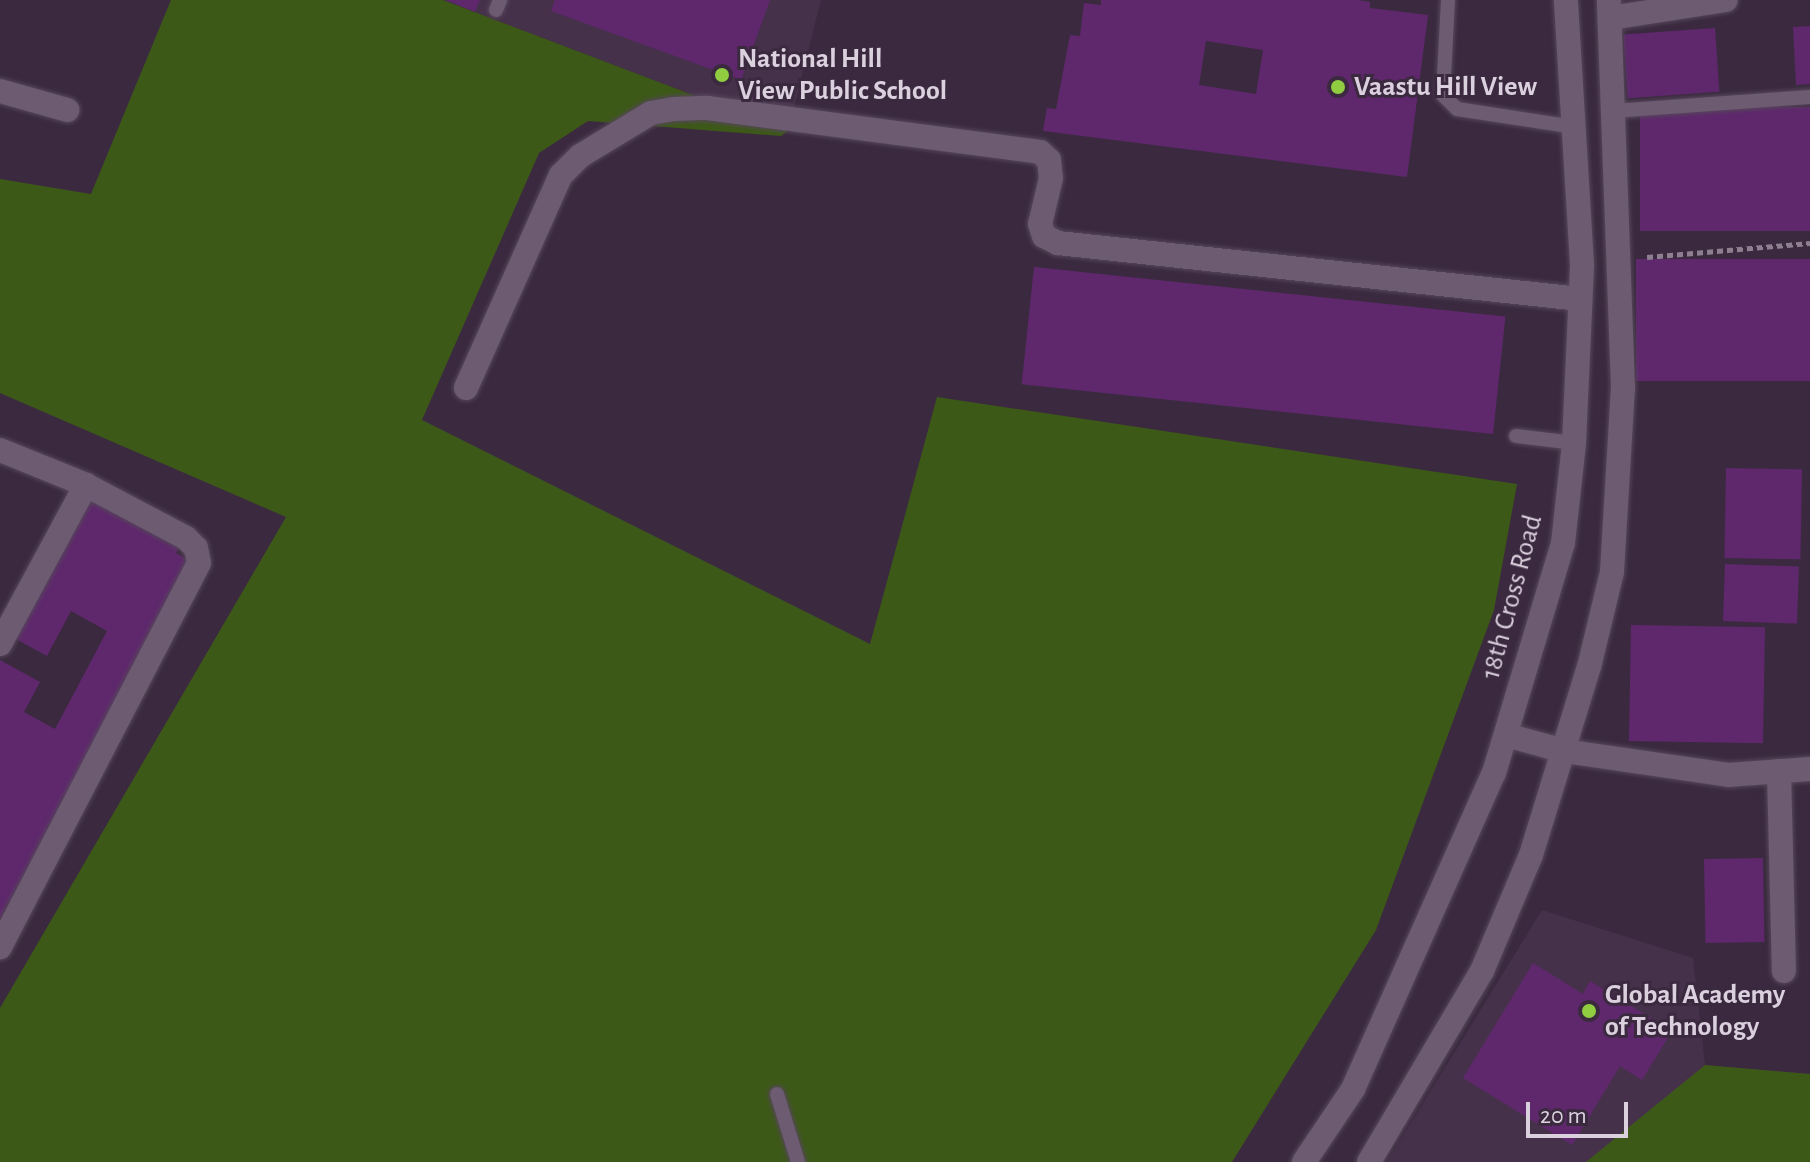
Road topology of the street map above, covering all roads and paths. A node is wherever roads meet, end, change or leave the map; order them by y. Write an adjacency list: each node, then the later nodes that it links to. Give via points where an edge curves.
1 (1448, 0): 9 (lane, via 1443,95 1457,109)
2 (1566, 0): 9 (street, 18th Cross Road)
3 (1726, 0): 4 (street)
4 (1609, 9): 8 (street)
5 (0, 91): 7 (street)
6 (1810, 97): 8 (lane)
7 (67, 110)
8 (1613, 111): 11 (street)
9 (1574, 127): 12 (street, 18th Cross Road)
10 (1810, 243): 11 (path)
11 (1618, 259): 20 (street, via 1623,387 1612,572)
12 (1580, 299): 13 (street, via 1058,243 1044,236 1040,224 1051,178 1049,160 1040,152 707,108 674,109 651,113 580,156 561,175); 15 (street, 18th Cross Road)
13 (466, 388)
14 (1516, 436): 15 (lane)
15 (1574, 443): 19 (street, 18th Cross Road, via 1563,543)
16 (0, 450): 17 (street)
17 (86, 485): 18 (street); 23 (street, via 186,538 196,548 199,563)
18 (0, 644)
19 (1506, 735): 20 (street); 27 (street, 18th Cross Road, via 1429,928 1353,1089)
20 (1564, 751): 22 (street, via 1728,775); 28 (street, via 1531,855 1482,971)
21 (1810, 769): 22 (street)
22 (1779, 771): 24 (street)
23 (0, 947)
24 (1784, 971)
25 (777, 1094): 26 (lane)
26 (798, 1162)
27 (1304, 1162)
28 (1369, 1162)

